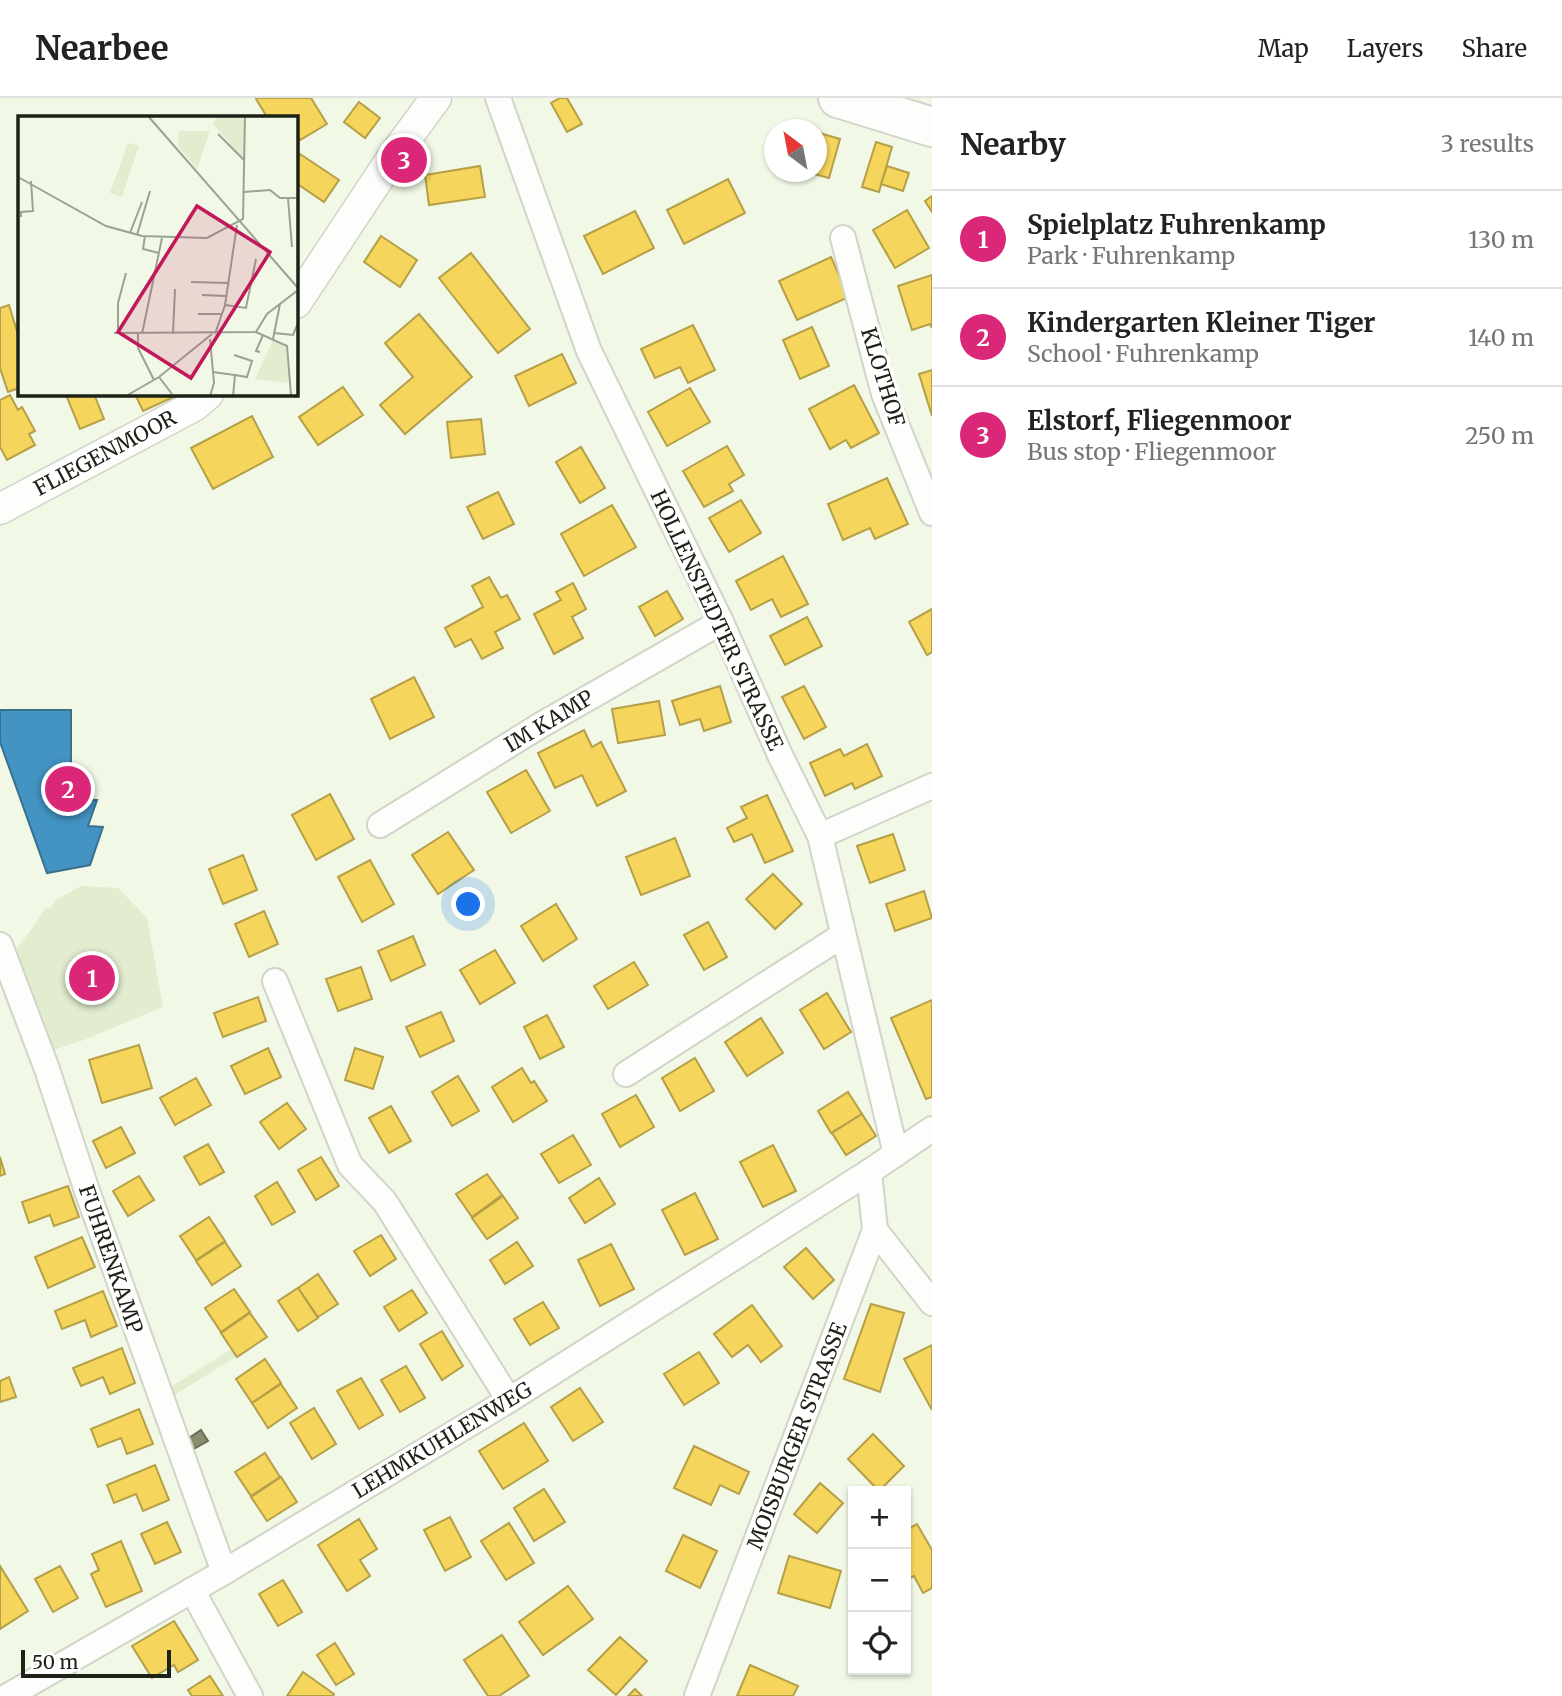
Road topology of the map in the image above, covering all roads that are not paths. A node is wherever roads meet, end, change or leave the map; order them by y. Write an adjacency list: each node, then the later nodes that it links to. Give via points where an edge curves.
1 (436, 98): 6 (street)
2 (498, 98): 10 (street, HOLLENSTEDTER STRASSE, via 589,351)
3 (838, 98): 4 (main road)
4 (932, 127)
5 (844, 238): 9 (street, KLOTHOF, via 884,394)
6 (298, 300)
7 (206, 396): 8 (street, FLIEGENMOOR, via 194,407)
8 (0, 509)
9 (932, 513)
10 (721, 622): 12 (street, IM KAMP, via 541,725); 13 (street, HOLLENSTEDTER STRASSE)
11 (932, 786): 13 (street)
12 (380, 825)
13 (820, 836): 14 (street, HOLLENSTEDTER STRASSE)
14 (843, 935): 17 (street); 19 (street, HOLLENSTEDTER STRASSE)
15 (0, 945): 24 (street, FUHRENKAMP)
16 (275, 981): 23 (street, via 350,1165 385,1202)
17 (626, 1074)
18 (932, 1129): 19 (street)
19 (896, 1154): 20 (street, LEHMKUHLENWEG)
20 (869, 1172): 21 (street, MOISBURGER STRASSE); 23 (street, LEHMKUHLENWEG)
21 (875, 1230): 22 (street); 28 (street, MOISBURGER STRASSE)
22 (932, 1303)
23 (509, 1400): 24 (street, LEHMKUHLENWEG)
24 (224, 1572): 25 (street, LEHMKUHLENWEG)
25 (192, 1590): 26 (street, LEHMKUHLENWEG); 27 (street)
26 (8, 1696)
27 (250, 1696)
28 (697, 1696)

